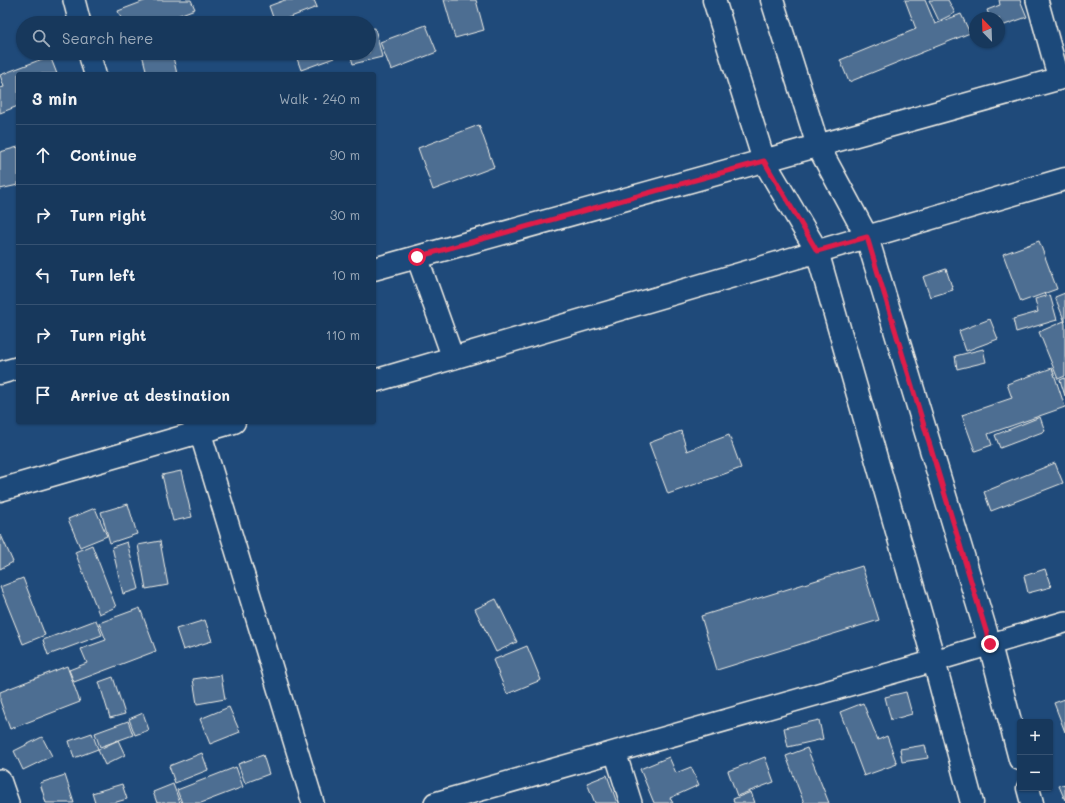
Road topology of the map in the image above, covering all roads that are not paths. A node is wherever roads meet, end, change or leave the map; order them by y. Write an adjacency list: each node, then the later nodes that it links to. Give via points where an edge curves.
1 (74, 0): 5 (street)
2 (714, 0): 10 (street)
3 (772, 0): 9 (street)
4 (1037, 0): 8 (street)
5 (78, 16)
6 (91, 60): 7 (street)
7 (94, 72)
8 (1062, 78): 9 (street)
9 (818, 146): 10 (street); 12 (street)
10 (764, 161): 13 (street); 14 (street)
11 (1065, 179): 12 (street)
12 (867, 237): 13 (street); 24 (street)
13 (817, 251): 16 (street); 25 (street)
14 (417, 257): 15 (street); 16 (street)
15 (376, 268)
16 (453, 358): 19 (street)
17 (16, 369): 18 (street)
18 (0, 373)
19 (376, 380)
20 (220, 424): 21 (street)
21 (199, 427): 22 (street); 31 (street)
22 (0, 490)
23 (1065, 622): 24 (street)
24 (990, 644): 25 (street); 27 (street)
25 (934, 661): 26 (street); 34 (street)
26 (615, 752): 32 (street); 33 (street)
27 (1019, 755)
28 (0, 780): 30 (street)
29 (1029, 791): 35 (street)
30 (8, 803)
31 (313, 803)
32 (435, 803)
33 (631, 803)
34 (972, 803)
35 (1032, 803)

